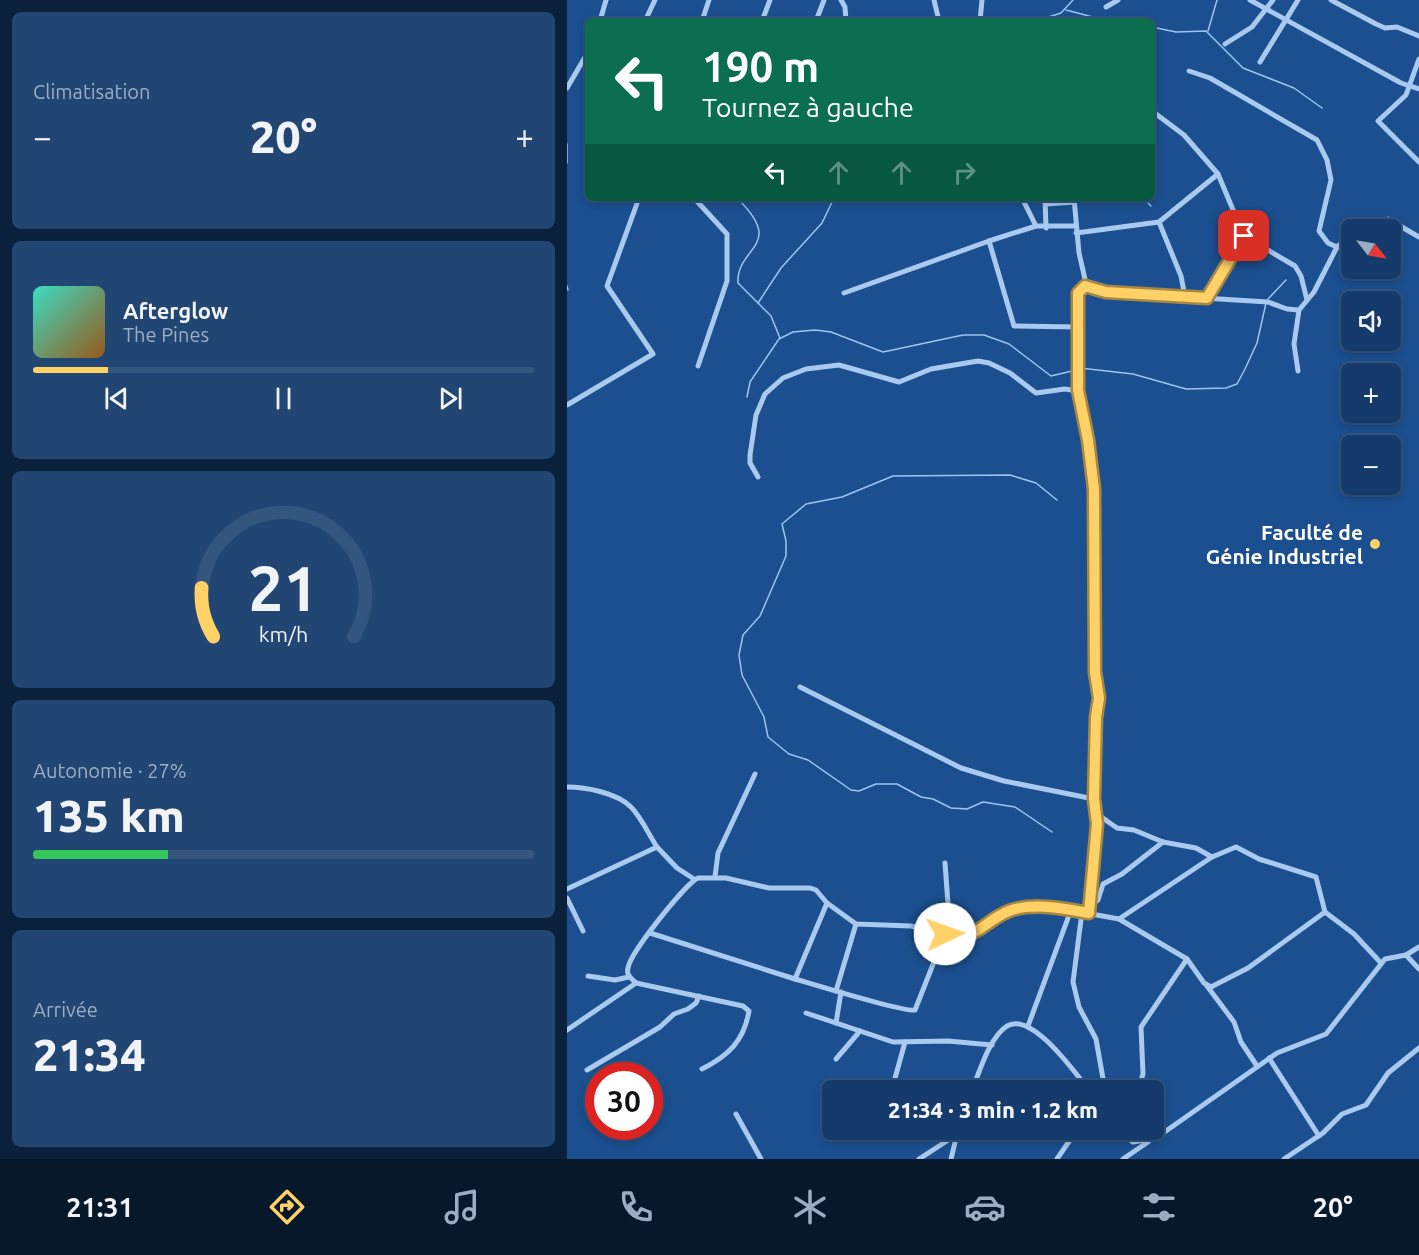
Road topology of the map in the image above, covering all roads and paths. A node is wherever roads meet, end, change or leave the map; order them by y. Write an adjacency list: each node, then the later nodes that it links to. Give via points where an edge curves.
1 (606, 0): 16 (street)
2 (655, 0): 17 (street)
3 (709, 0): 18 (street)
4 (770, 0): 19 (street)
5 (824, 0): 20 (street)
6 (841, 0): 21 (street)
7 (935, 0): 22 (street)
8 (982, 0): 23 (street)
9 (1117, 0): 14 (street)
10 (1250, 0): 15 (street)
11 (1273, 0): 15 (street)
12 (1298, 0): 24 (street)
13 (1331, 0): 25 (street, via 1385,28 1397,27)
14 (1106, 7)
15 (1266, 9): 24 (street); 26 (street, via 1245,34)
16 (601, 18)
17 (646, 18)
18 (703, 18)
19 (763, 18)
20 (817, 18)
21 (846, 18)
22 (938, 18)
23 (980, 18)
24 (1285, 19): 29 (street); 31 (street)
25 (1419, 36)
26 (1225, 44)
27 (585, 57): 32 (street)
28 (1419, 59): 31 (street)
29 (1260, 62)
30 (1189, 71): 51 (street, via 1210,78 1317,140 1331,180 1319,231)
31 (1411, 86): 33 (street); 35 (street, via 1399,105 1378,122)
32 (567, 88)
33 (1419, 89)
34 (1155, 113): 36 (street, via 1191,141)
35 (1419, 162)
36 (1218, 174): 42 (street); 47 (street)
37 (638, 201): 62 (street, via 607,286 653,354)
38 (697, 201): 59 (street, via 727,234 727,281)
39 (1024, 201): 43 (street)
40 (1045, 201): 45 (street)
41 (1074, 201): 46 (street)
42 (1159, 222): 46 (street); 54 (street, via 1181,276)
43 (1036, 226): 45 (street); 49 (street)
44 (1401, 227): 48 (street)
45 (1046, 228): 46 (street)
46 (1076, 229): 52 (street)
47 (1244, 236): 55 (street); 56 (street, via 1295,266)
48 (1419, 237)
49 (989, 241): 53 (street); 58 (street, via 1014,326)
50 (1341, 244): 51 (street)
51 (1337, 247): 56 (street)
52 (1085, 286): 54 (street, via 1106,292); 58 (street, via 1077,297)
53 (844, 293)
54 (1185, 297): 55 (street)
55 (1207, 298): 57 (street, via 1268,302)
56 (1307, 300): 57 (street)
57 (1299, 310): 60 (street, via 1294,344)
58 (1077, 327): 61 (street)
59 (698, 366)
60 (1298, 371)
61 (1078, 390): 63 (street, via 1036,393 1010,373 978,361 931,369 899,382 839,365 805,369 783,378 762,400 750,455); 67 (street, via 1094,489 1095,661 1099,698)
62 (567, 405)
63 (758, 477)
64 (800, 687): 67 (street, via 961,768 1003,781)
65 (755, 774): 73 (street, via 718,853)
66 (567, 787): 70 (street, via 617,798 630,806)
67 (1094, 799): 68 (street)
68 (1097, 814): 69 (street, via 1114,827); 78 (street)
69 (1163, 842): 71 (street, via 1199,849); 78 (street, via 1103,884 1098,900)
70 (657, 848): 74 (street); 75 (street)
71 (1212, 857): 81 (street, via 1236,847 1259,859 1314,876); 83 (street)
72 (945, 863): 87 (street)
73 (715, 877): 74 (street); 77 (street, via 769,888 810,888)
74 (694, 879): 86 (street)
75 (567, 889)
76 (567, 898): 85 (street)
77 (827, 903): 84 (street); 95 (street)
78 (1090, 906): 82 (street)
79 (1071, 910): 80 (street); 87 (street, via 1017,909 970,935 958,938); 102 (street)
80 (1082, 912): 82 (street); 116 (street, via 1073,982 1079,1007 1096,1039)
81 (1325, 912): 91 (street, via 1354,934); 97 (street, via 1248,968 1216,986)
82 (1089, 913): 83 (street)
83 (1119, 919): 90 (street)
84 (857, 924): 87 (street, via 911,926); 98 (street)
85 (583, 931)
86 (650, 933): 94 (street, via 631,959); 95 (street)
87 (945, 934): 98 (street, via 913,1011)
88 (1419, 947): 89 (street)
89 (1406, 955): 91 (street, via 1392,956); 92 (street)
90 (1187, 959): 97 (street); 117 (street, via 1141,1027)
91 (1381, 963): 108 (street, via 1326,1034)
92 (1419, 969)
93 (588, 976): 94 (street, via 615,980)
94 (629, 977): 96 (street)
95 (795, 979): 98 (street)
96 (636, 983): 99 (street); 103 (street)
97 (1207, 986): 111 (street, via 1235,1022 1241,1042)
98 (838, 991): 101 (street)
99 (699, 996): 110 (street, via 688,1009); 112 (street, via 743,1006 749,1011 736,1046)
100 (806, 1013): 101 (street)
101 (836, 1023): 104 (street)
102 (1028, 1026): 106 (street, via 1008,1025); 115 (street, via 1059,1053)
103 (567, 1030)
104 (860, 1031): 105 (street); 109 (street)
105 (905, 1042): 106 (street); 113 (street)
106 (992, 1045): 114 (street)
107 (1419, 1048): 119 (street, via 1388,1073 1366,1105 1342,1114)
108 (1269, 1058): 111 (street); 119 (street)
109 (836, 1059)
110 (601, 1062)
111 (1257, 1066): 124 (street)
112 (702, 1069)
113 (895, 1080)
114 (976, 1080)
115 (1081, 1080)
116 (1103, 1080)
117 (1141, 1080)
118 (737, 1114): 126 (street)
119 (1319, 1136): 130 (street)
120 (946, 1140): 127 (street)
121 (955, 1140): 128 (street)
122 (1070, 1140): 129 (street)
123 (1130, 1140): 124 (street)
124 (1150, 1141): 125 (street)
125 (1127, 1158)
126 (761, 1159)
127 (919, 1159)
128 (951, 1159)
129 (1057, 1159)
130 (1284, 1159)

